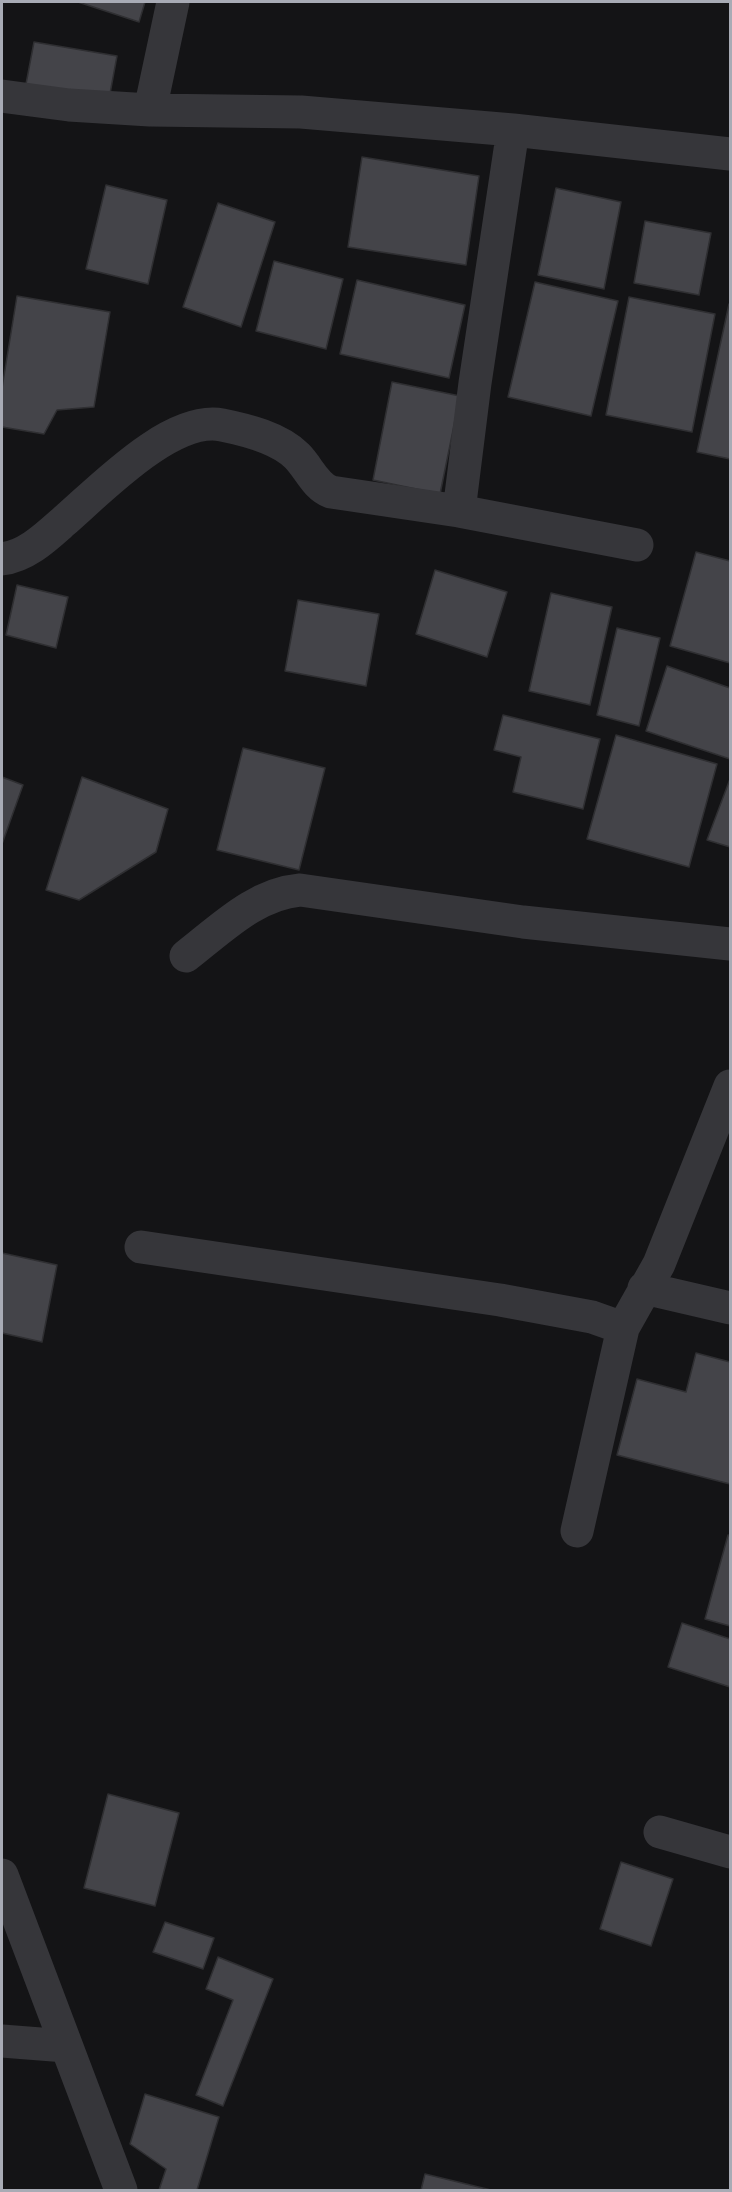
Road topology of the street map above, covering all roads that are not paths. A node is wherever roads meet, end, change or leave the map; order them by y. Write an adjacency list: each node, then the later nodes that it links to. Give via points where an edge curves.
1 (173, 2): 3 (street)
2 (2, 96): 3 (street)
3 (150, 110): 4 (street, via 301,112)
4 (513, 130): 5 (street); 6 (street)
5 (730, 154)
6 (459, 511): 7 (street); 8 (street, via 331,492 286,447 272,440 220,424 194,426 138,457 29,550)
7 (637, 545)
8 (2, 559)
9 (730, 944): 10 (street, via 523,922 300,890 284,891 256,903)
10 (186, 956)
11 (730, 1086): 13 (street, via 659,1264)
12 (141, 1247): 15 (street, via 500,1300 592,1317)
13 (644, 1288): 14 (street); 15 (street)
14 (730, 1308)
15 (623, 1328): 16 (street)
16 (577, 1531)
17 (660, 1832): 18 (street)
18 (730, 1852)
19 (2, 1875): 21 (street)
20 (2, 2041): 21 (street)
21 (66, 2046): 22 (street)
22 (120, 2190)

